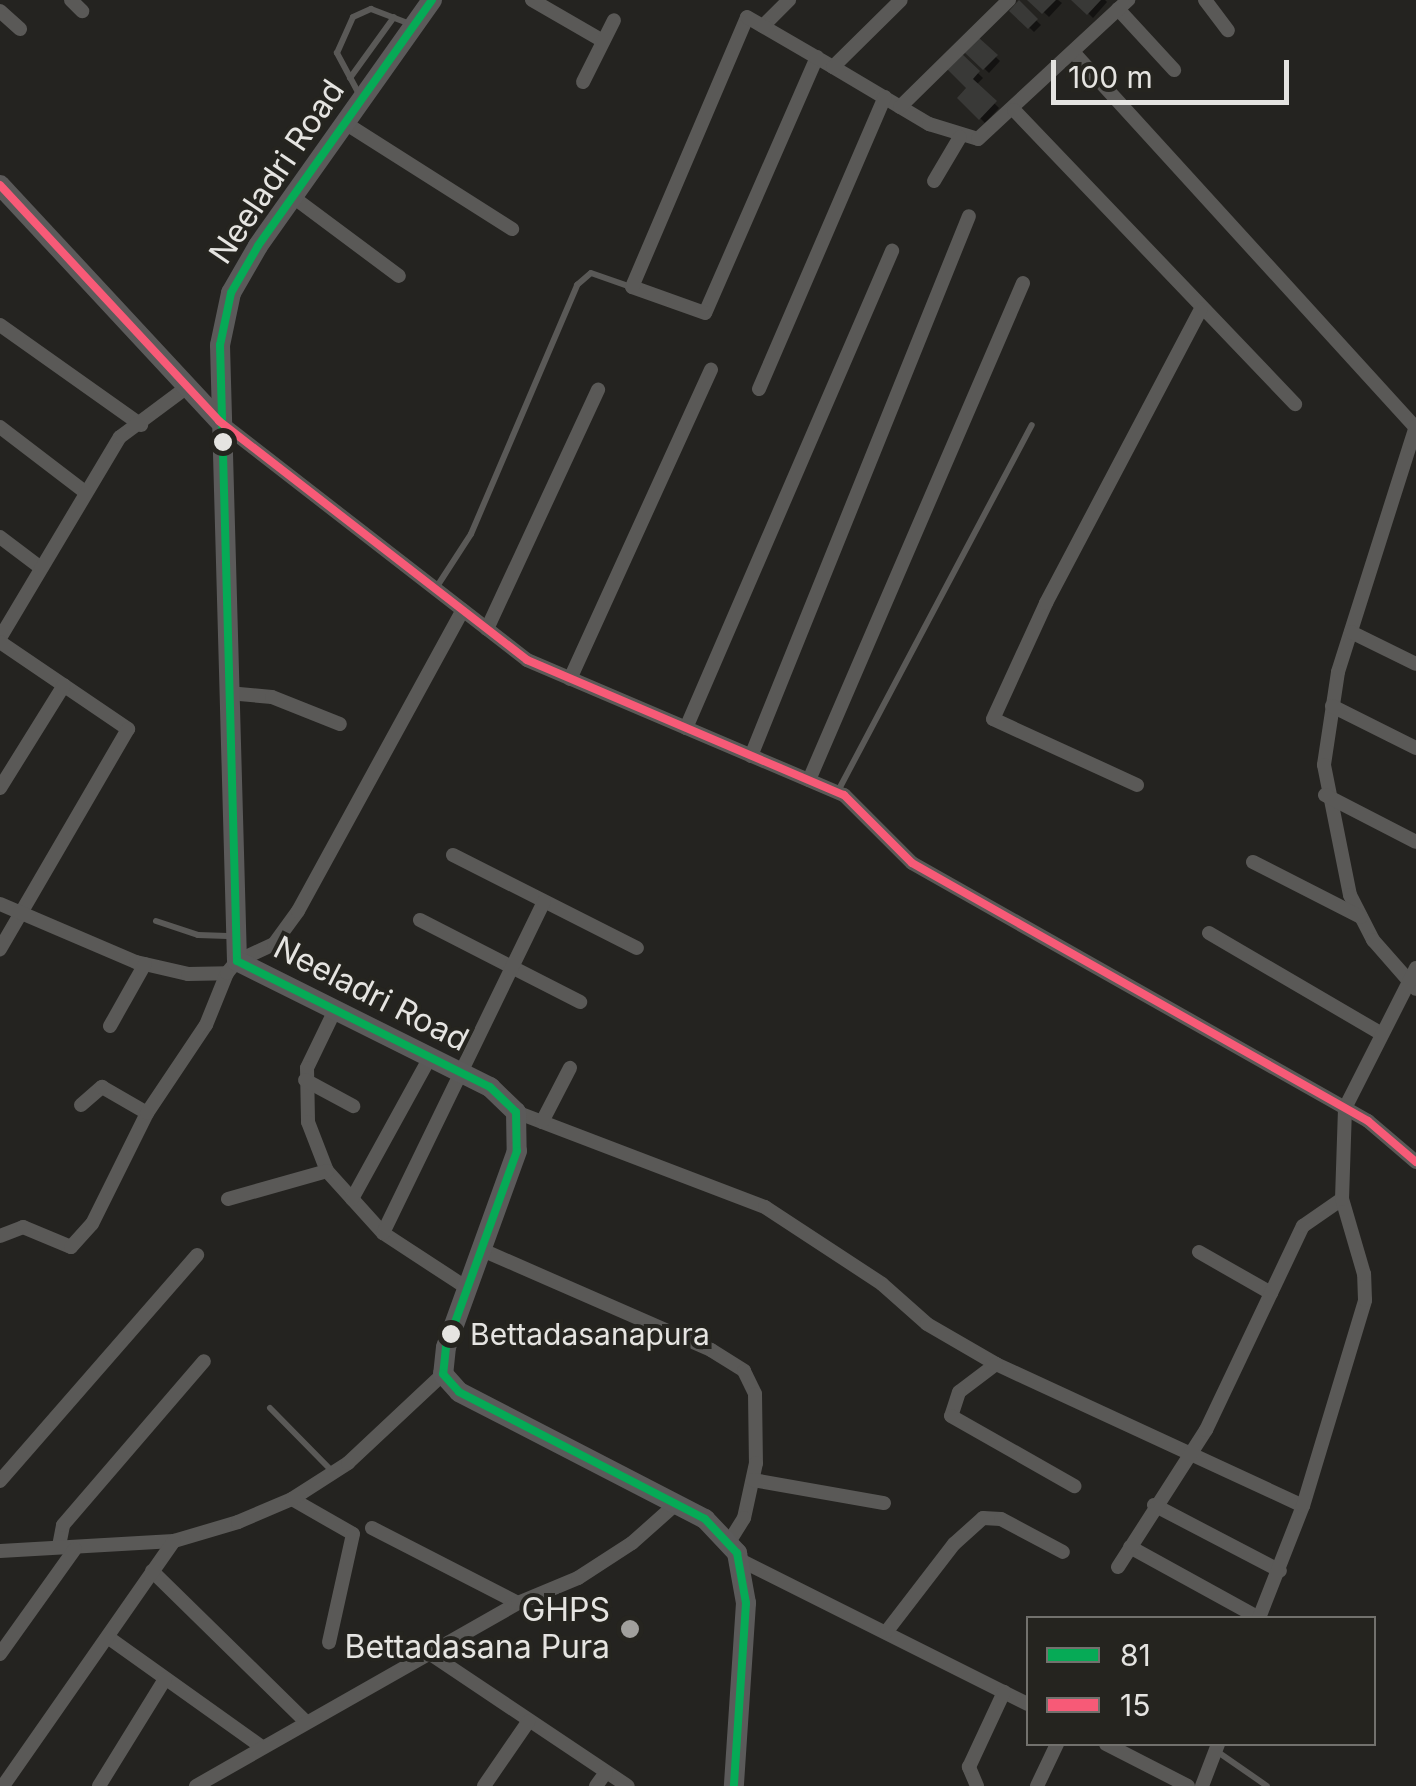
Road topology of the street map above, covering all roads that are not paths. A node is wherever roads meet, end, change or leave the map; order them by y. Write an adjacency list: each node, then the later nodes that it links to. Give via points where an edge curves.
1 (432, 0): 10 (main road, Neeladri Road)
2 (532, 0): 14 (street)
3 (789, 0): 11 (street)
4 (901, 0): 17 (street)
5 (1009, 0): 23 (street)
6 (1205, 0): 13 (street)
7 (1123, 5): 15 (street); 18 (street)
8 (0, 10): 12 (street)
9 (614, 20): 14 (street)
10 (404, 21): 19 (lane); 19 (lane, via 372,9 353,17 337,53); 22 (main road, Neeladri Road)
11 (763, 26): 16 (street); 35 (street, via 747,17)
12 (20, 29)
13 (1228, 30)
14 (603, 41): 20 (street)
15 (1074, 54): 24 (street); 47 (street)
16 (817, 58): 17 (street); 35 (street, via 705,313)
17 (833, 66): 21 (street)
18 (1174, 70)
19 (350, 80): 22 (lane)
20 (583, 82)
21 (884, 98): 23 (street); 40 (street)
22 (362, 100): 25 (main road, Neeladri Road)
23 (900, 106): 26 (street)
24 (1014, 110): 26 (street, via 978,139); 36 (street)
25 (345, 123): 29 (main road, Neeladri Road); 31 (street)
26 (960, 137): 27 (street)
27 (934, 181)
28 (0, 184): 39 (main road)
29 (293, 196): 33 (street); 43 (main road, Neeladri Road, via 231,293 220,344)
30 (969, 216): 64 (street)
31 (512, 229)
32 (892, 252): 62 (street)
33 (399, 276)
34 (1023, 283): 65 (street)
35 (632, 287): 51 (lane, via 591,273 577,285 472,534)
36 (1201, 309): 42 (street); 66 (street, via 1046,602 993,719)
37 (0, 325): 45 (street)
38 (712, 370): 57 (street)
39 (188, 387): 43 (main road); 45 (street)
40 (759, 389)
41 (598, 390): 53 (street)
42 (1295, 404)
43 (218, 420): 51 (street); 59 (main road, Neeladri Road)
44 (1032, 425): 68 (lane)
45 (141, 426): 48 (street, via 120,437)
46 (0, 427): 48 (street)
47 (1416, 427): 54 (street)
48 (85, 492): 50 (street)
49 (0, 538): 50 (street)
50 (41, 568): 55 (street)
51 (436, 590): 52 (street)
52 (463, 610): 53 (street); 84 (street, via 298,912 274,944)
53 (487, 629): 57 (street, via 527,660)
54 (1352, 632): 56 (street); 60 (street)
55 (0, 640): 58 (street)
56 (1416, 664)
57 (570, 678): 62 (street)
58 (64, 685): 67 (street); 75 (street, via 128,729)
59 (228, 693): 61 (street, via 272,697); 80 (main road, Neeladri Road)
60 (1332, 706): 63 (street); 69 (street)
61 (340, 724)
62 (686, 728): 64 (street)
63 (1416, 748)
64 (751, 756): 65 (street)
65 (809, 780): 68 (street)
66 (1137, 786)
67 (0, 788)
68 (838, 792): 98 (street, via 912,863)
69 (1325, 795): 70 (street); 76 (street)
70 (1416, 842)
71 (453, 855): 73 (street)
72 (1253, 862): 76 (street)
73 (544, 902): 81 (street); 85 (street)
74 (0, 904): 75 (street)
75 (24, 916): 82 (street); 83 (street)
76 (1361, 917): 87 (street)
77 (420, 920): 85 (street)
78 (156, 921): 80 (lane, via 198,935)
79 (1209, 933): 91 (street)
80 (236, 936): 84 (main road, Neeladri Road)
81 (636, 948)
82 (0, 949)
83 (145, 964): 84 (street, via 188,974); 90 (street)
84 (232, 967): 89 (main road, Neeladri Road); 100 (street, via 206,1025)
85 (510, 968): 88 (street); 94 (street)
86 (1416, 968): 87 (street)
87 (1412, 986): 91 (street)
88 (580, 1002)
89 (335, 1010): 92 (main road, Neeladri Road); 95 (street)
90 (110, 1026)
91 (1382, 1034): 98 (street)
92 (430, 1057): 94 (main road, Neeladri Road); 105 (street)
93 (570, 1068): 101 (street)
94 (460, 1072): 99 (main road, Neeladri Road, via 490,1087); 107 (street)
95 (305, 1080): 97 (street); 103 (street, via 308,1122)
96 (81, 1105): 100 (street, via 102,1087)
97 (353, 1106)
98 (1345, 1108): 102 (street); 106 (street)
99 (516, 1112): 101 (street); 109 (main road, via 517,1151)
100 (147, 1113): 108 (street, via 110,1193 71,1247 23,1227)
101 (542, 1122): 115 (street, via 765,1207 882,1284 927,1324)
102 (1416, 1162)
103 (327, 1172): 104 (street); 105 (street)
104 (228, 1199)
105 (352, 1199): 107 (street)
106 (1342, 1200): 113 (street, via 1308,1218); 127 (street, via 1364,1274 1364,1300)
107 (383, 1233): 112 (street)
108 (0, 1236)
109 (480, 1250): 112 (main road); 120 (street, via 744,1371 754,1394)
110 (1199, 1252): 113 (street)
111 (197, 1255): 121 (street)
112 (468, 1288): 116 (main road)
113 (1271, 1293): 118 (street, via 1206,1430)
114 (204, 1361): 130 (street, via 63,1525)
115 (996, 1364): 118 (street); 122 (street, via 959,1392 951,1416)
116 (444, 1374): 119 (street); 125 (main road, via 459,1392)
117 (270, 1408): 119 (lane)
118 (1186, 1452): 126 (street); 127 (street)
119 (333, 1473): 123 (street)
120 (753, 1480): 124 (street); 134 (street)
121 (0, 1481)
122 (1074, 1486)
123 (292, 1500): 129 (street); 144 (street, via 353,1534)
124 (884, 1503)
125 (676, 1504): 134 (main road, via 706,1519); 139 (street, via 578,1578)
126 (1154, 1505): 131 (street); 137 (street)
127 (1303, 1506): 137 (street)
128 (372, 1528): 139 (street)
129 (174, 1541): 132 (street); 138 (street)
130 (59, 1546): 132 (street); 133 (street)
131 (1130, 1547): 136 (street); 140 (street)
132 (75, 1548): 146 (street)
133 (0, 1551)
134 (734, 1551): 142 (street); 157 (main road, via 746,1603)
135 (1063, 1552): 142 (street, via 1000,1519 983,1518 954,1544)
136 (1118, 1567)
137 (1280, 1571): 141 (street)
138 (152, 1572): 143 (street); 150 (street)
139 (518, 1603): 145 (street)
140 (1255, 1616)
141 (1260, 1616)
142 (887, 1631): 148 (street)
143 (109, 1638): 147 (street); 158 (street)
144 (329, 1642)
145 (429, 1653): 150 (street); 151 (street)
146 (0, 1654)
147 (165, 1679): 154 (street); 159 (street)
148 (1004, 1692): 149 (street); 164 (street, via 969,1767)
149 (1026, 1703)
150 (306, 1722): 154 (street)
151 (528, 1722): 156 (street); 161 (street)
152 (1057, 1746): 165 (street)
153 (1110, 1746): 166 (street)
154 (262, 1747): 160 (street)
155 (1216, 1747): 167 (street); 168 (lane)
156 (606, 1772): 162 (street); 163 (street)
157 (729, 1782)
158 (2, 1786)
159 (99, 1786)
160 (196, 1786)
161 (484, 1786)
162 (596, 1786)
163 (628, 1786)
164 (977, 1786)
165 (1036, 1786)
166 (1188, 1786)
167 (1202, 1786)
168 (1268, 1786)

